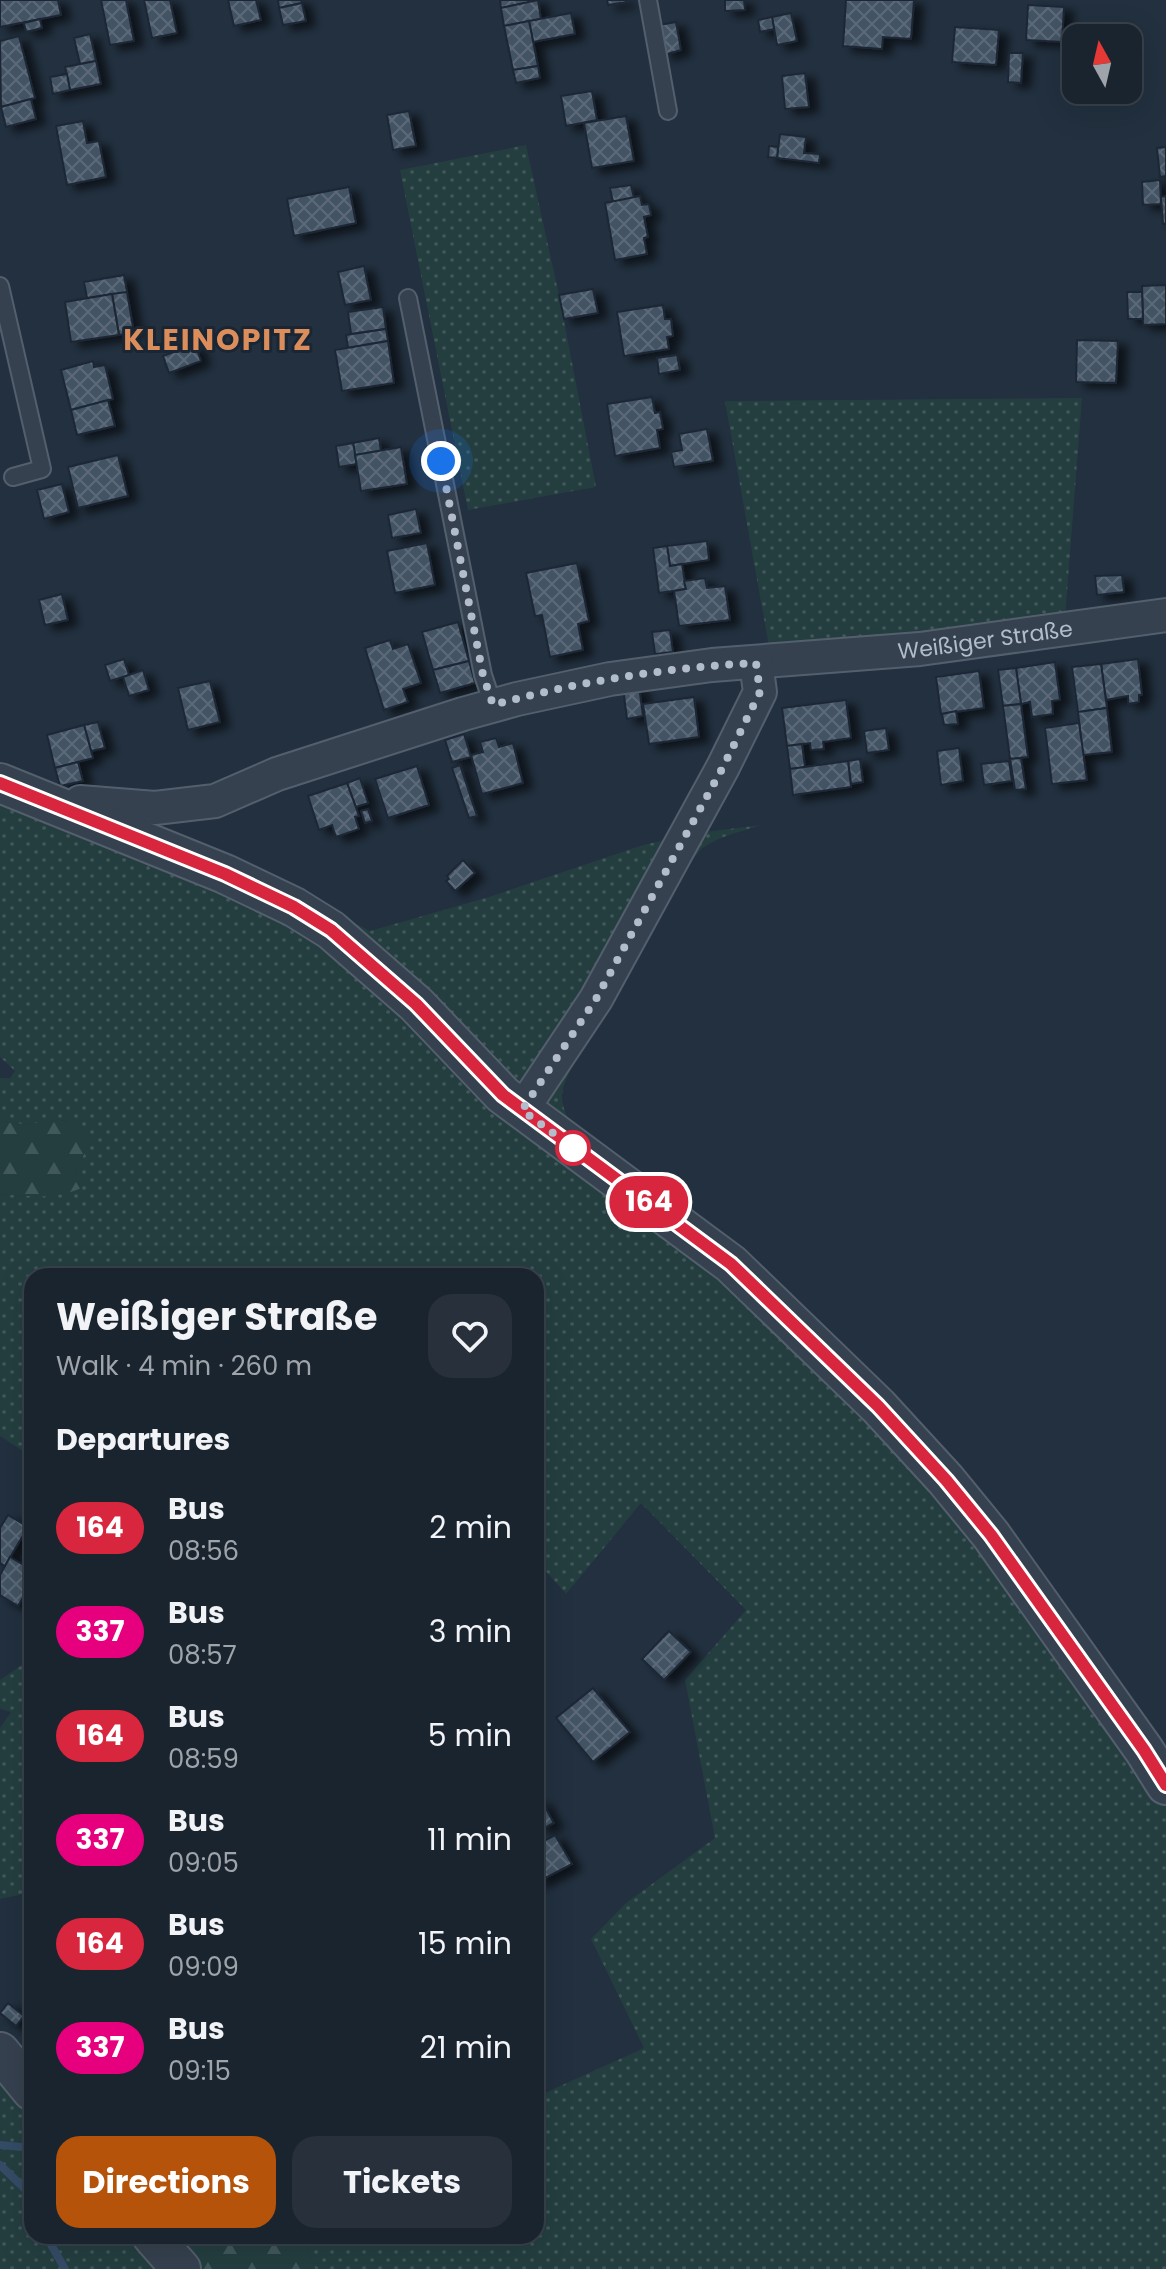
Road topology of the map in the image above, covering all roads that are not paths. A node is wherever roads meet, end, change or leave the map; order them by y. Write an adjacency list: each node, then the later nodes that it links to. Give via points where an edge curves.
1 (648, 0): 2 (lane)
2 (668, 111)
3 (0, 286): 5 (lane, via 42,469)
4 (408, 298): 8 (lane)
5 (13, 477)
6 (1166, 615): 7 (street, Weißiger Straße, via 920,649)
7 (756, 663): 8 (street, Weißiger Straße, via 610,679); 11 (street, via 760,692 723,767 596,999)
8 (493, 705): 10 (street, Weißiger Straße, via 277,774 215,801 155,808 80,802)
9 (0, 783): 10 (street)
10 (76, 812): 11 (street, via 225,874 331,930 416,1004)
11 (522, 1110): 12 (street, via 731,1264 878,1406 991,1535)
12 (1166, 1785)
13 (0, 2052): 14 (street)
14 (24, 2081)
15 (159, 2244): 16 (street)
16 (181, 2269)

